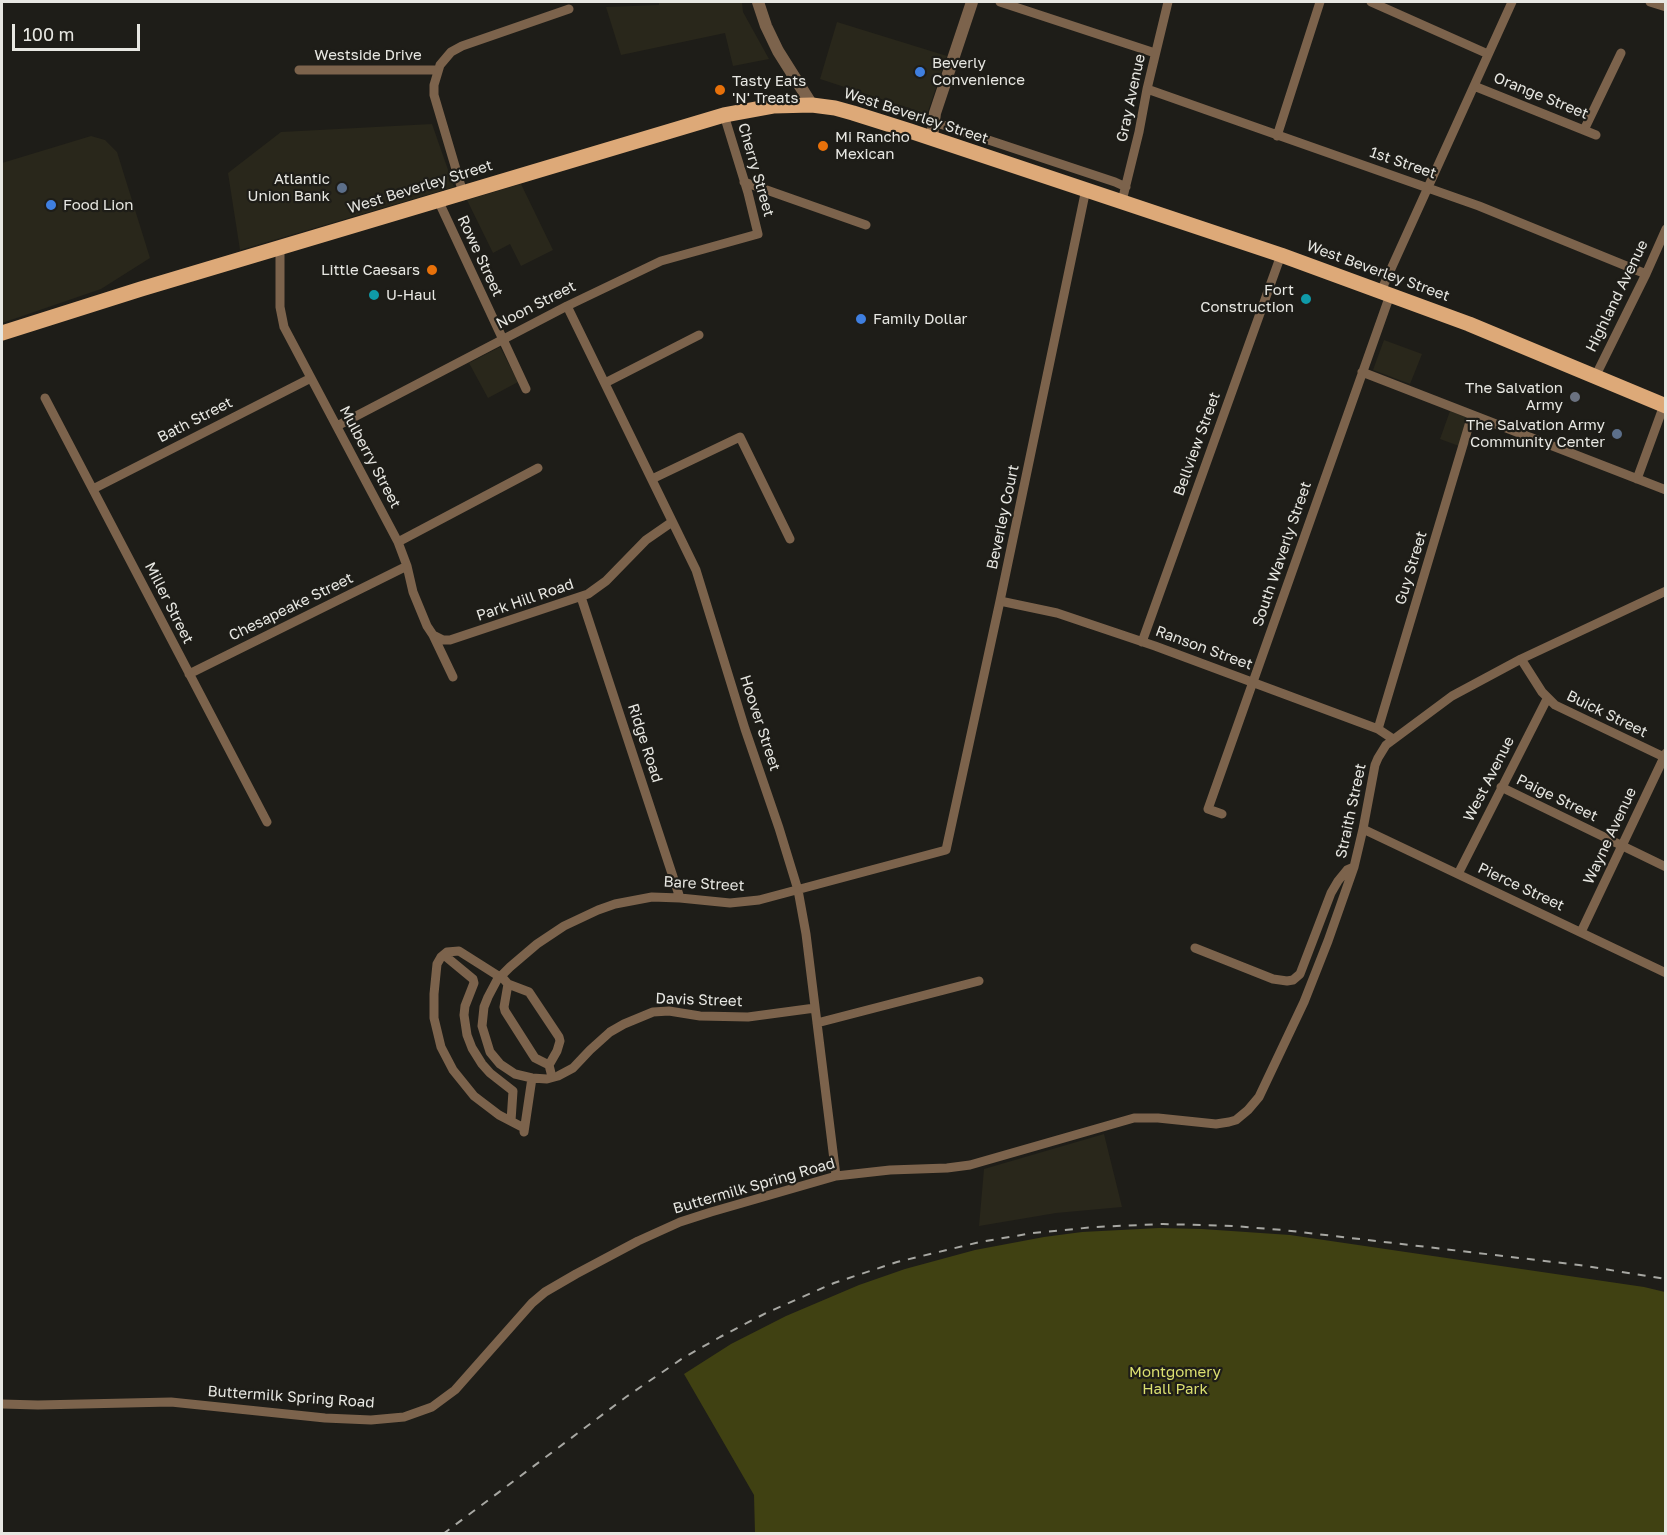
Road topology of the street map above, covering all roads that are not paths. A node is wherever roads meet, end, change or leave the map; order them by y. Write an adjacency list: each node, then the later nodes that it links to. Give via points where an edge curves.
1 (758, 2): 18 (street, via 778,51)
2 (972, 2): 20 (street)
3 (1000, 2): 12 (street)
4 (1168, 2): 12 (street, Gray Avenue)
5 (1320, 2): 23 (street)
6 (1371, 2): 13 (street, Orange Street)
7 (1512, 2): 13 (street, South Waverly Street)
8 (1650, 2): 9 (street)
9 (1665, 7)
10 (569, 9): 15 (street, via 457,48)
11 (1621, 52): 21 (street)
12 (1155, 53): 17 (street, Gray Avenue)
13 (1488, 54): 16 (street, South Waverly Street)
14 (299, 70): 15 (street, Westside Drive)
15 (438, 70): 28 (street, via 434,95)
16 (1474, 86): 21 (street, Orange Street); 26 (street, South Waverly Street)
17 (1147, 89): 23 (street, 1st Street); 29 (street, Gray Avenue)
18 (812, 105): 19 (main road, West Beverley Street, via 773,106); 24 (main road, West Beverley Street, via 835,108)
19 (724, 115): 25 (street, Cherry Street); 28 (main road, West Beverley Street)
20 (934, 122): 24 (street); 29 (street, West Beverley Street, via 1115,182)
21 (1584, 130): 22 (street, Orange Street)
22 (1596, 135)
23 (1277, 136): 26 (street, 1st Street)
24 (932, 138): 27 (main road, West Beverley Street)
25 (744, 182): 31 (street); 33 (street, Cherry Street)
26 (1429, 188): 36 (street, 1st Street); 37 (street, South Waverly Street)
27 (1086, 189): 29 (main road, West Beverley Street); 62 (street, Beverley Court)
28 (463, 193): 30 (main road, West Beverley Street)
29 (1124, 194): 35 (main road, West Beverley Street)
30 (438, 200): 34 (main road, West Beverley Street); 41 (street, Rowe Street)
31 (866, 225)
32 (1665, 229): 36 (street, Highland Avenue)
33 (758, 234): 38 (street, Noon Street, via 661,261)
34 (280, 247): 39 (main road, West Beverley Street); 44 (street, Mulberry Street, via 281,318)
35 (1281, 255): 37 (main road, West Beverley Street); 64 (street, Bellview Street)
36 (1646, 273): 43 (street, Highland Avenue)
37 (1385, 293): 42 (street, South Waverly Street); 43 (main road, West Beverley Street)
38 (567, 306): 41 (street, Noon Street); 45 (street, Hoover Street)
39 (2, 333)
40 (699, 335): 45 (street)
41 (502, 339): 46 (street, Rowe Street); 50 (street, Noon Street)
42 (1362, 372): 49 (street); 68 (street, South Waverly Street)
43 (1596, 375): 48 (main road, West Beverley Street)
44 (311, 378): 50 (street, Mulberry Street); 54 (street, Bath Street)
45 (605, 383): 52 (street, Hoover Street)
46 (526, 389)
47 (45, 398): 54 (street, Miller Street)
48 (1665, 405): 53 (street)
49 (1472, 415): 53 (street); 70 (street, Guy Street)
50 (337, 426): 58 (street, Mulberry Street)
51 (538, 468): 58 (street)
52 (652, 479): 56 (street, Hoover Street); 57 (street, via 740,437)
53 (1637, 479): 55 (street)
54 (93, 489): 66 (street, Miller Street)
55 (1665, 490)
56 (672, 522): 61 (street, Park Hill Road, via 646,540 604,582); 82 (street, Hoover Street, via 699,580)
57 (790, 539)
58 (398, 542): 59 (street, Mulberry Street)
59 (407, 566): 63 (street, Mulberry Street, via 413,592); 66 (street, Chesapeake Street)
60 (1665, 591): 65 (street, Straith Street)
61 (581, 597): 63 (street, Park Hill Road, via 450,640); 83 (street, Ridge Road)
62 (1000, 601): 64 (street, Ranson Street, via 1056,613); 78 (street, Beverley Court)
63 (433, 635): 67 (street, Mulberry Street)
64 (1142, 642): 68 (street, Ranson Street)
65 (1521, 659): 69 (street, Buick Street); 71 (street, Straith Street, via 1452,696)
66 (189, 674): 75 (street, Miller Street)
67 (453, 677)
68 (1252, 681): 70 (street, Ranson Street); 74 (street, South Waverly Street, via 1208,810)
69 (1547, 699): 72 (street, Buick Street); 73 (street, West Avenue)
70 (1378, 729): 71 (street, Ranson Street)
71 (1393, 739): 76 (street, Straith Street, via 1375,765)
72 (1665, 756): 77 (street, Wayne Avenue)
73 (1501, 787): 77 (street, Paige Street); 81 (street, West Avenue)
74 (1222, 814)
75 (267, 822)
76 (1363, 829): 79 (street, Straith Street); 81 (street, Pierce Street)
77 (1621, 846): 80 (street, Paige Street); 84 (street, Wayne Avenue)
78 (946, 850): 82 (street, Bare Street)
79 (1354, 867): 85 (street, via 1347,870 1331,893 1300,974 1293,980 1274,979); 95 (street, Straith Street, via 1304,1002 1263,1090)
80 (1665, 867)
81 (1458, 874): 84 (street, Pierce Street)
82 (798, 890): 83 (street, Bare Street, via 746,902); 90 (street, Hoover Street)
83 (680, 898): 88 (street, Bare Street, via 636,899 598,910 537,944)
84 (1581, 932): 87 (street, Pierce Street)
85 (1195, 948)
86 (444, 955): 88 (street, via 459,951); 96 (street, via 473,980 464,1015 467,1035 482,1064 513,1091); 96 (street, via 437,964 434,994 434,1018 441,1047 474,1096)
87 (1665, 973)
88 (503, 979): 92 (street, via 505,1011 535,1058); 92 (street, via 529,992 559,1037); 94 (street, Bare Street, via 492,988 484,1007 482,1026 487,1044 507,1069)
89 (979, 981): 91 (street)
90 (815, 1008): 91 (street, Hoover Street); 93 (street, Davis Street, via 748,1017 653,1012 610,1032 573,1068)
91 (817, 1023): 97 (street, Hoover Street)
92 (549, 1065): 93 (street)
93 (552, 1077): 94 (street, Davis Street)
94 (531, 1078): 96 (street, via 524,1130)
95 (1248, 1110): 97 (street, Buttermilk Spring Road, via 1236,1120 1216,1124 1134,1118 970,1165)
96 (511, 1121)
97 (836, 1176): 98 (street, Buttermilk Spring Road, via 680,1222 576,1274 531,1303 455,1390 432,1407 413,1414 371,1420 171,1402)
98 (2, 1404)

